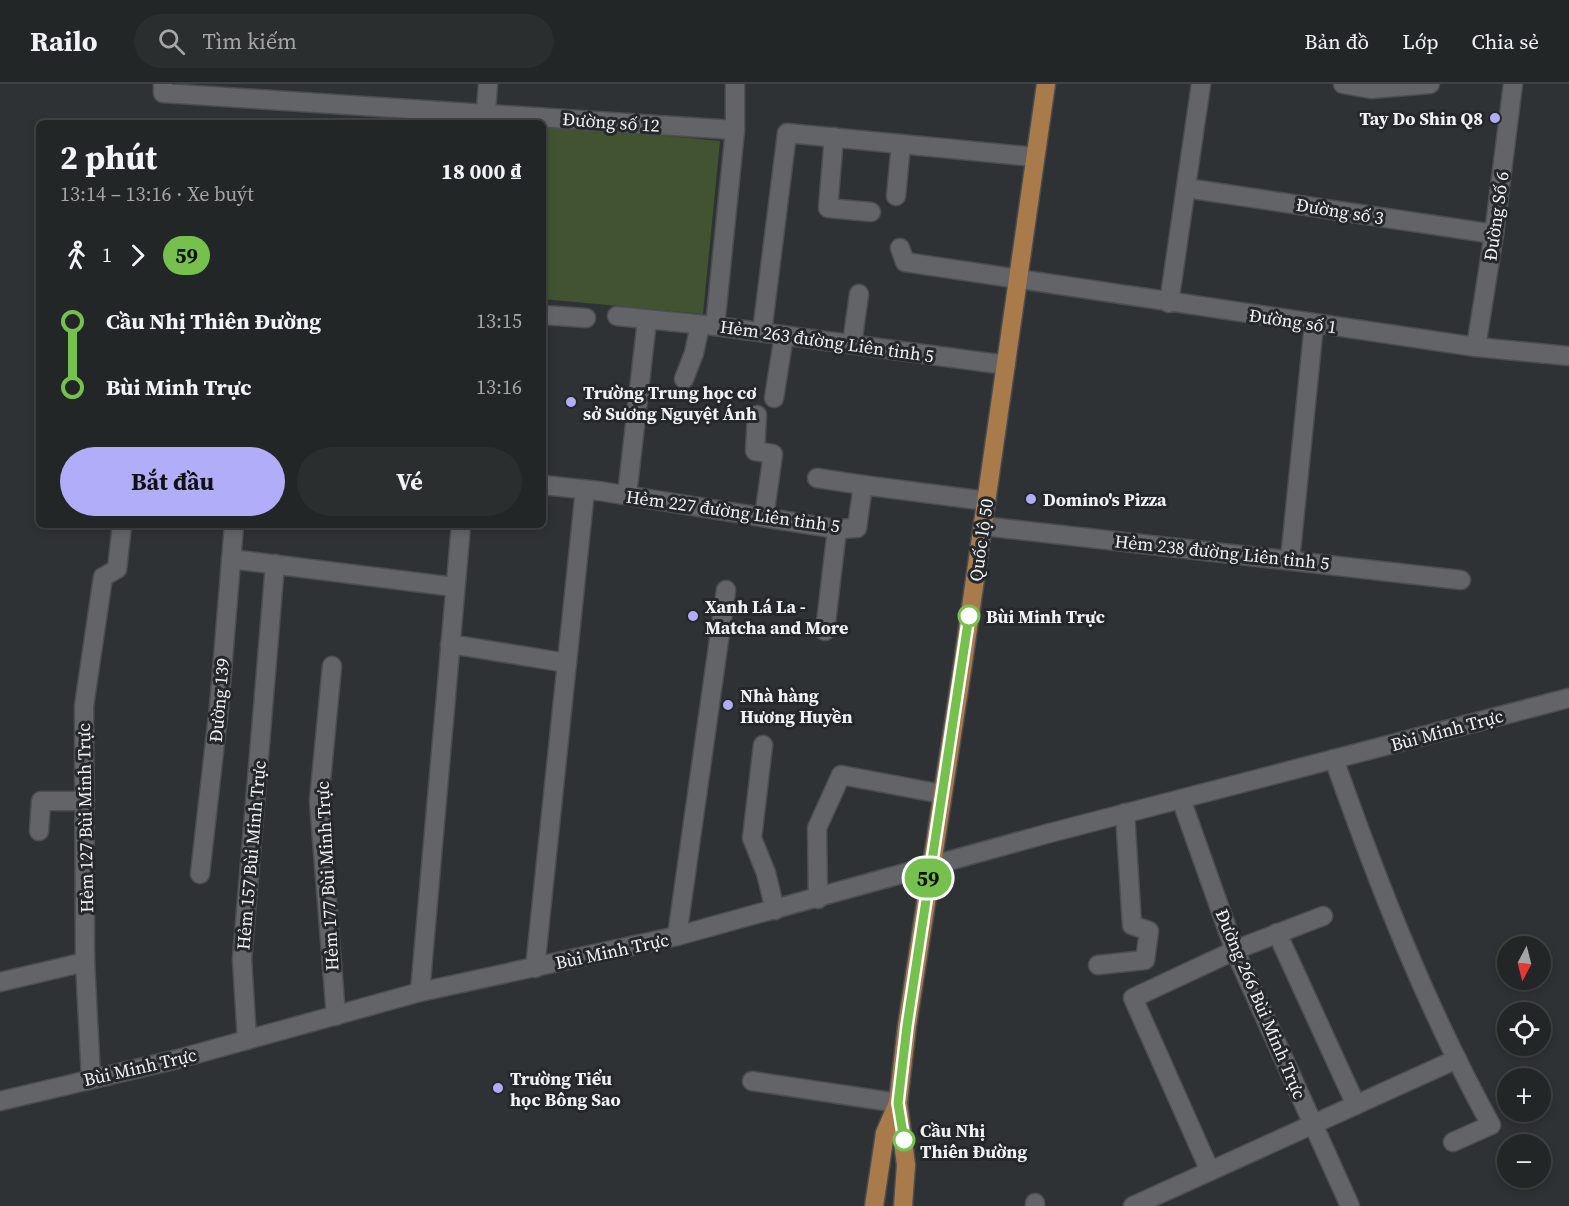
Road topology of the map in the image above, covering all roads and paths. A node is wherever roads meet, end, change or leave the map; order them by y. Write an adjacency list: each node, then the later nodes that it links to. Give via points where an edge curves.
1 (488, 84): 9 (street)
2 (735, 84): 12 (street)
3 (1046, 84): 15 (main road, Quốc lộ 50)
4 (1201, 84): 16 (street)
5 (1343, 84): 6 (street, via 1371,88)
6 (1430, 84)
7 (1513, 84): 19 (street, Đường Số 6)
8 (163, 88): 9 (street, Đường số 12)
9 (486, 119): 10 (street, Đường số 12)
10 (509, 120)
11 (546, 122): 12 (street, Đường số 12)
12 (735, 130): 29 (street)
13 (834, 137): 14 (street); 18 (street, via 828,208); 30 (street, via 787,133)
14 (901, 144): 15 (street); 17 (street)
15 (1035, 157): 21 (main road, Quốc lộ 50)
16 (1185, 188): 19 (street, Đường số 3); 23 (street)
17 (896, 196)
18 (871, 212)
19 (1494, 234): 33 (street, Đường Số 6)
20 (900, 248): 21 (street, Đường số 1, via 905,262)
21 (1018, 279): 23 (street, Đường số 1); 35 (main road, Quốc lộ 50)
22 (859, 294): 32 (street)
23 (1169, 303): 28 (street, Đường số 1)
24 (546, 315): 26 (street)
25 (617, 316): 27 (street, Hẻm 263 đường Liên tỉnh 5)
26 (586, 318)
27 (647, 320): 29 (street, Hẻm 263 đường Liên tỉnh 5); 43 (street)
28 (1314, 324): 33 (street, Đường số 1); 52 (street)
29 (707, 325): 30 (street, Hẻm 263 đường Liên tỉnh 5); 36 (street)
30 (762, 332): 31 (street, Hẻm 263 đường Liên tỉnh 5)
31 (784, 335): 32 (street, Hẻm 263 đường Liên tỉnh 5); 37 (street)
32 (852, 345): 35 (street, Hẻm 263 đường Liên tỉnh 5)
33 (1476, 347): 34 (street, Đường số 1)
34 (1569, 356)
35 (1006, 365): 44 (main road, Quốc lộ 50)
36 (684, 379)
37 (774, 398)
38 (757, 415): 45 (street, via 755,451 773,454)
39 (817, 478): 40 (street)
40 (863, 484): 44 (street); 50 (street, Hẻm 227 đường Liên tỉnh 5, via 857,528)
41 (546, 485): 42 (street, Hẻm 227 đường Liên tỉnh 5)
42 (585, 490): 43 (street, Hẻm 227 đường Liên tỉnh 5); 59 (street)
43 (627, 495): 45 (street, Hẻm 227 đường Liên tỉnh 5)
44 (986, 501): 46 (main road, Quốc lộ 50)
45 (764, 517): 50 (street, Hẻm 227 đường Liên tỉnh 5)
46 (983, 526): 52 (street, Hẻm 238 đường Liên tỉnh 5); 64 (main road, Quốc lộ 50)
47 (122, 528): 66 (street, Hẻm 127 Bùi Minh Trực, via 117,569 103,577 84,706)
48 (234, 528): 51 (street, Đường 139)
49 (461, 528): 55 (street)
50 (837, 529): 57 (street)
51 (231, 559): 53 (street); 70 (street, Đường 139)
52 (1290, 560): 54 (street, Hẻm 238 đường Liên tỉnh 5)
53 (275, 564): 55 (street); 83 (street, Hẻm 157 Bùi Minh Trực, via 242,959)
54 (1461, 580)
55 (455, 587): 58 (street)
56 (726, 590): 75 (street)
57 (825, 631)
58 (450, 644): 59 (street); 81 (street)
59 (567, 663): 79 (street)
60 (332, 666): 82 (street, Hẻm 177 Bùi Minh Trực, via 319,801)
61 (1569, 698): 63 (street, Bùi Minh Trực)
62 (763, 745): 72 (street, via 752,838)
63 (1334, 759): 65 (street, Bùi Minh Trực); 84 (street, via 1387,902)
64 (942, 794): 69 (main road, Quốc lộ 50); 71 (street, via 841,775 817,828)
65 (1181, 799): 67 (street, Bùi Minh Trực); 76 (street, Đường 266 Bùi Minh Trực)
66 (85, 801): 68 (street, via 41,801); 77 (street, Hẻm 127 Bùi Minh Trực)
67 (1125, 813): 69 (street, Bùi Minh Trực); 78 (street, via 1132,925 1149,931 1145,960)
68 (39, 831)
69 (930, 867): 71 (street, Bùi Minh Trực); 88 (main road, Quốc lộ 50)
70 (200, 874)
71 (818, 898): 72 (street, Bùi Minh Trực)
72 (775, 910): 75 (street, Bùi Minh Trực)
73 (1323, 916): 74 (street)
74 (1277, 933): 76 (street); 89 (street)
75 (677, 936): 79 (street, Bùi Minh Trực)
76 (1235, 951): 90 (street, Đường 266 Bùi Minh Trực); 92 (street, via 1133,998)
77 (86, 962): 80 (street); 85 (street, Hẻm 127 Bùi Minh Trực)
78 (1098, 964)
79 (535, 968): 81 (street, Bùi Minh Trực)
80 (0, 982)
81 (420, 992): 82 (street, Bùi Minh Trực)
82 (336, 1016): 83 (street, Bùi Minh Trực)
83 (247, 1040): 85 (street, Bùi Minh Trực)
84 (1457, 1059): 89 (street); 91 (street, via 1491,1125)
85 (91, 1078): 87 (street, Bùi Minh Trực)
86 (752, 1082): 88 (street)
87 (0, 1101)
88 (898, 1103): 93 (main road, Quốc lộ 50, via 885,1133); 94 (main road, Quốc lộ 50, via 906,1165)
89 (1356, 1105): 90 (street)
90 (1313, 1124): 92 (street); 96 (street, Đường 266 Bùi Minh Trực)
91 (1453, 1142)
92 (1210, 1171): 95 (street)
93 (874, 1206)
94 (903, 1206)
95 (1133, 1206)
96 (1350, 1206)

